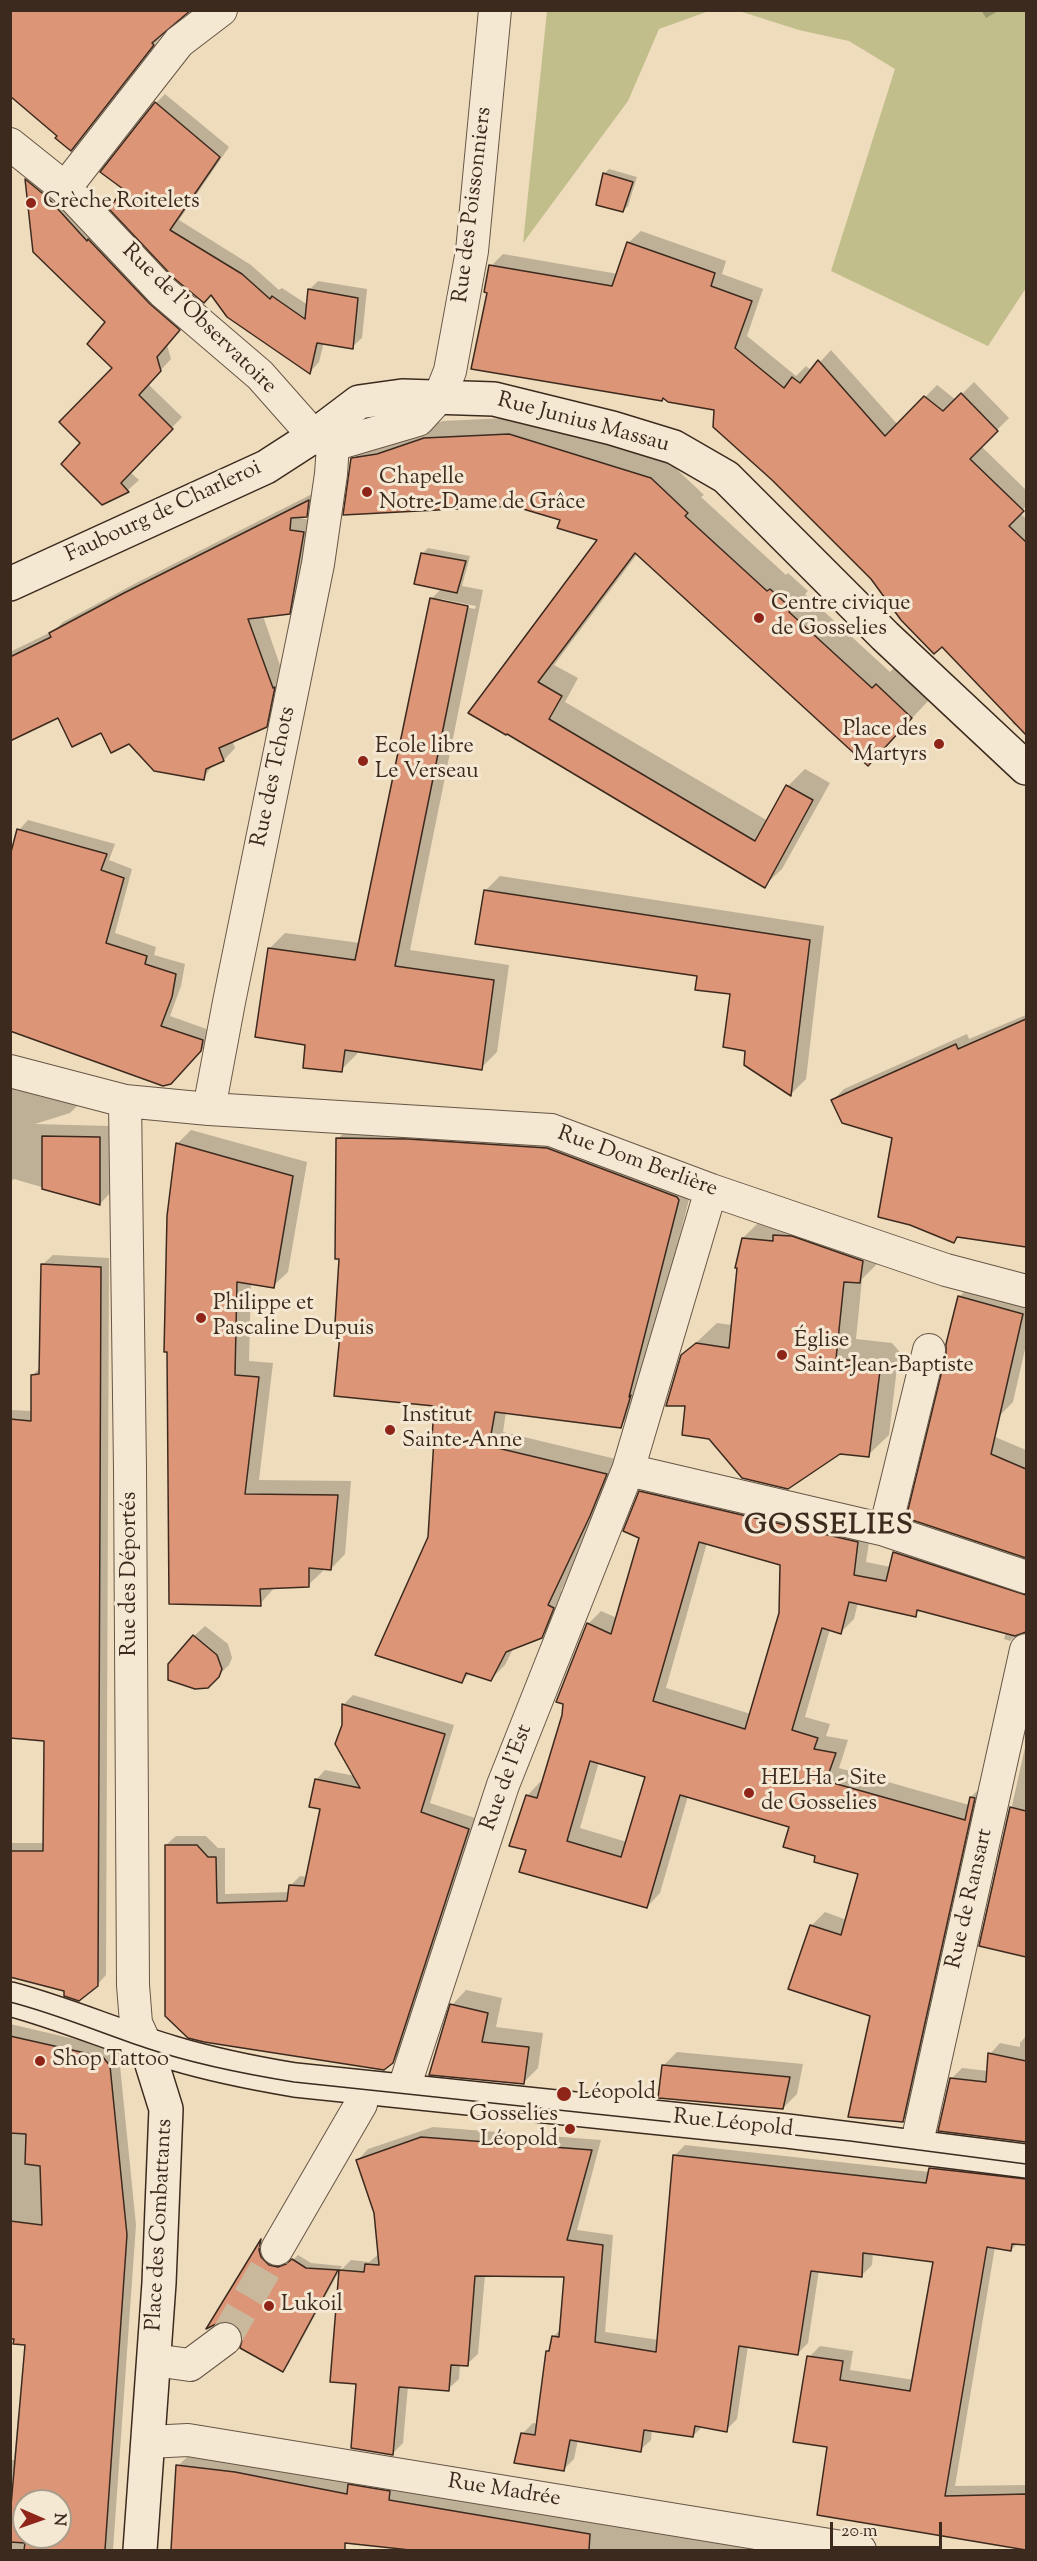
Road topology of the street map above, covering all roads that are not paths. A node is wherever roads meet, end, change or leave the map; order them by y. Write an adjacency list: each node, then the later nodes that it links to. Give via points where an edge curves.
1 (221, 10): 4 (street, via 179,42)
2 (495, 10): 5 (street, Rue des Poissonniers, via 472,251 450,371)
3 (10, 144): 4 (street, Rue de l'Observatoire)
4 (65, 188): 6 (street, Rue de l'Observatoire, via 163,292 260,375)
5 (440, 396): 6 (main road, Rue Junius Massau, via 360,402); 8 (main road, Rue Junius Massau, via 494,399 624,431 674,447 726,477 885,636)
6 (323, 440): 7 (main road, Faubourg de Charleroi); 11 (street, Rue des Tchots, via 331,474 318,564)
7 (10, 584)
8 (1026, 768)
9 (10, 1071): 10 (street, Rue Dom Berlière)
10 (125, 1101): 11 (street, Rue Dom Berlière); 20 (street, Rue des Déportés, via 133,1985 136,2023)
11 (209, 1109): 12 (street, Rue Dom Berlière, via 551,1130)
12 (711, 1190): 13 (street, Rue Dom Berlière, via 946,1270); 15 (street, Rue de l'Est)
13 (1026, 1292)
14 (929, 1350): 16 (street)
15 (628, 1470): 16 (street); 22 (street, Rue de l'Est, via 503,1785)
16 (885, 1530): 17 (street)
17 (1026, 1577)
18 (1026, 1650): 23 (street, Rue de Ransart)
19 (10, 2000): 20 (main road)
20 (146, 2045): 21 (main road, via 254,2073); 27 (main road, Place des Combattants, via 166,2109)
21 (364, 2087): 22 (main road); 25 (street, via 361,2104)
22 (404, 2091): 23 (main road, Rue Léopold)
23 (916, 2147): 24 (main road, Rue Léopold)
24 (1026, 2161)
25 (277, 2249)
26 (225, 2339): 27 (street, via 190,2365)
27 (154, 2360): 28 (main road, Place des Combattants)
28 (148, 2448): 29 (main road, Place des Combattants); 30 (street, Rue Madrée, via 188,2440)
29 (140, 2550)
30 (860, 2550)

